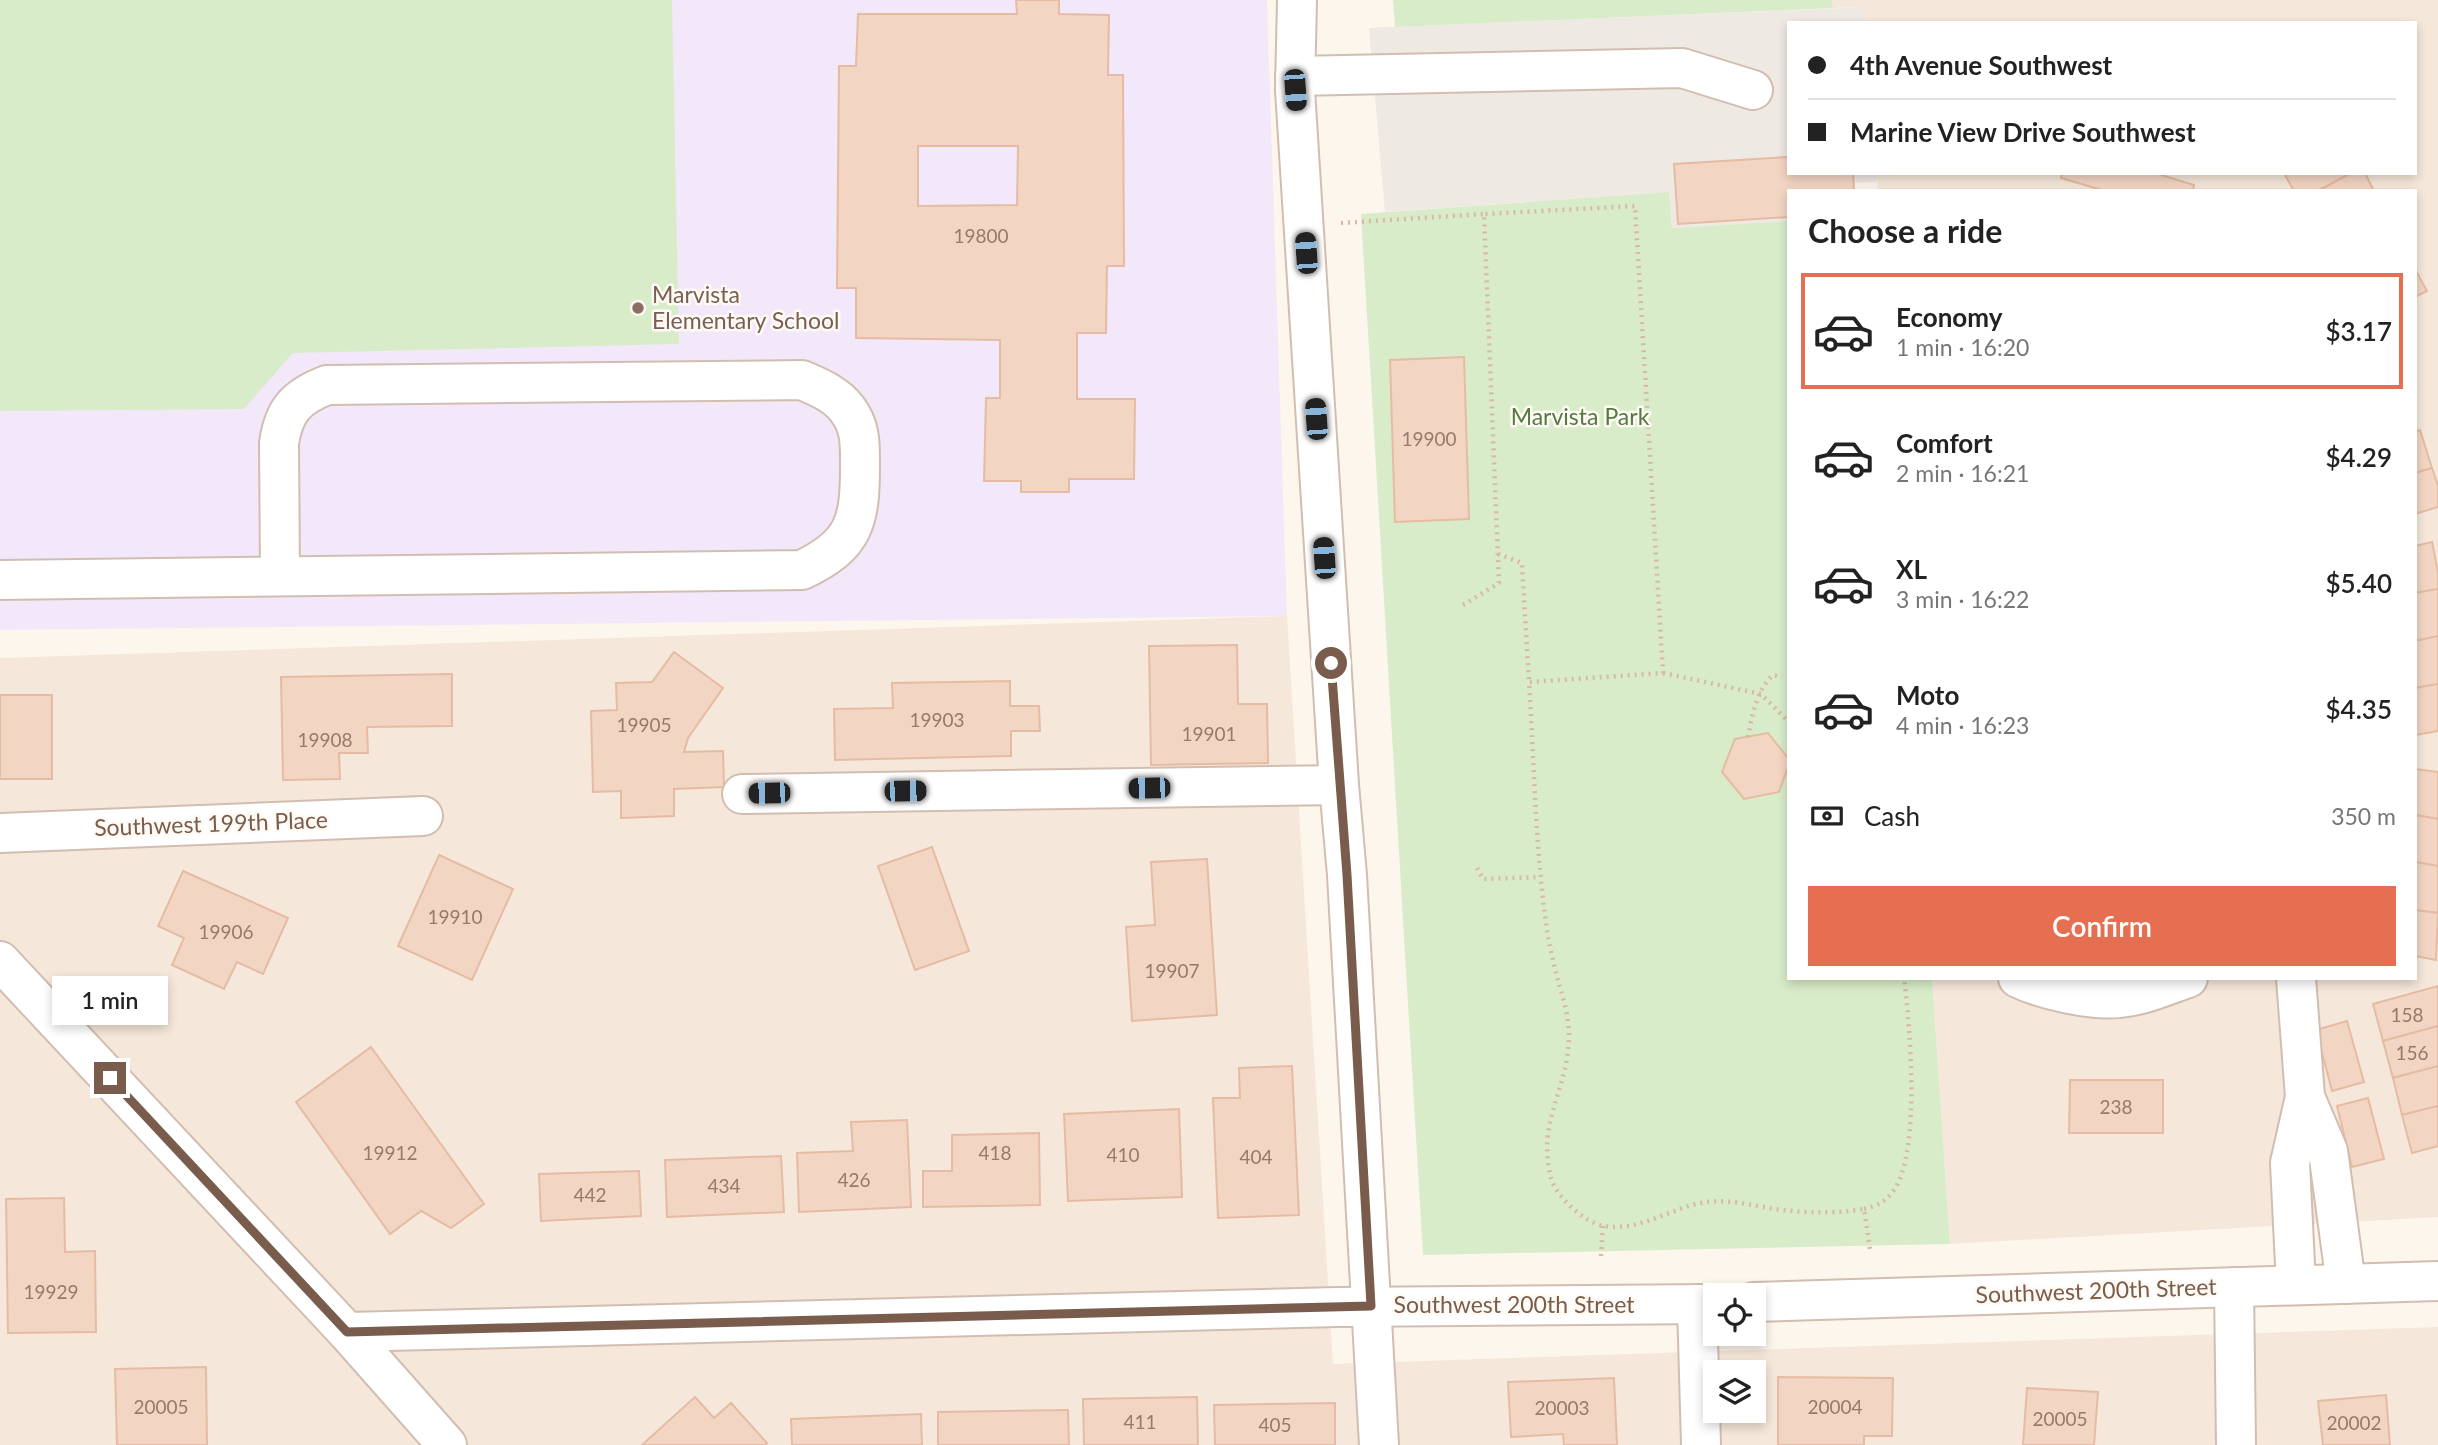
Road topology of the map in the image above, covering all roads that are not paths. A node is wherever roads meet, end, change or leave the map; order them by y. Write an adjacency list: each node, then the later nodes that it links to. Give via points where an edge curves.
1 (1297, 0): 2 (street)
2 (1295, 76): 3 (street, via 1682,68); 6 (street)
3 (1753, 90)
4 (280, 576): 4 (street, via 802,570 825,559 844,542 856,519 860,431 846,408 826,390 802,380 327,385 308,392 282,423); 5 (street)
5 (0, 580)
6 (1339, 785): 7 (street); 21 (street)
7 (742, 794)
8 (423, 816): 9 (street, Southwest 199th Place)
9 (0, 833)
10 (0, 961): 22 (street)
11 (2022, 980): 12 (street, via 2071,994 2117,999)
12 (2182, 980)
13 (2296, 980): 14 (street)
14 (2305, 1097): 16 (street, via 2328,1151); 17 (street, via 2290,1163)
15 (2438, 1281): 16 (street, Southwest 200th Street)
16 (2346, 1284): 17 (street, Southwest 200th Street)
17 (2296, 1285): 18 (street, Southwest 200th Street)
18 (2234, 1287): 19 (street, Southwest 200th Street); 27 (street)
19 (1766, 1303)
20 (1703, 1304): 21 (street, Southwest 200th Street)
21 (1371, 1306): 22 (street, Southwest 200th Street); 25 (street)
22 (347, 1332): 24 (street)
23 (1705, 1346): 26 (street)
24 (447, 1445)
25 (1379, 1445)
26 (1701, 1445)
27 (2236, 1445)

